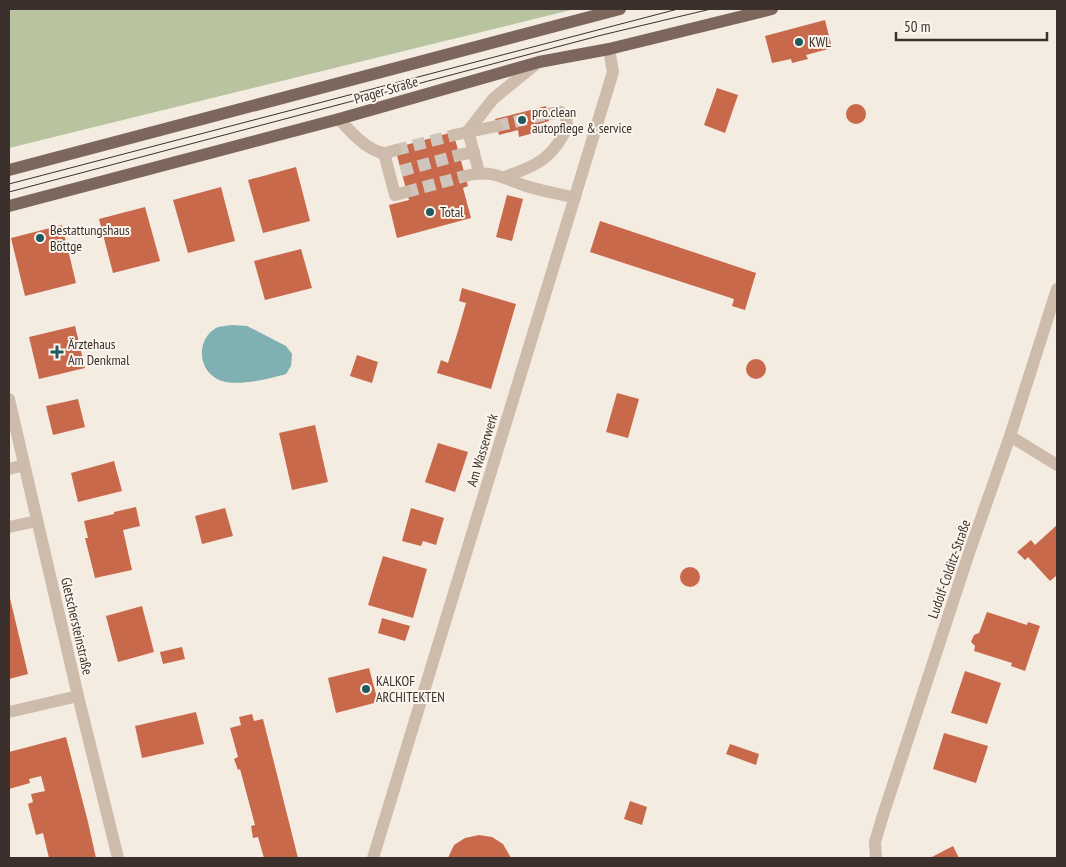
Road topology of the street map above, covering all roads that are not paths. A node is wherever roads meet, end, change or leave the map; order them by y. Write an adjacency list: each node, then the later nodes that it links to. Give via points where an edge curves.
1 (620, 9): 12 (main road, Prager Straße)
2 (772, 9): 3 (main road, Prager Straße)
3 (608, 49): 4 (main road, Prager Straße); 17 (street, Am Wasserwerk, via 613,72)
4 (539, 62): 6 (main road, Prager Straße); 8 (street, via 493,98)
5 (548, 114): 15 (street, via 561,112 568,119 561,138 541,161)
6 (339, 120): 16 (street, via 368,147 390,152 395,172 395,195); 18 (main road, Prager Straße)
7 (497, 126): 8 (street)
8 (468, 131): 9 (street); 10 (street)
9 (454, 135)
10 (474, 152): 11 (street); 13 (street)
11 (459, 155)
12 (9, 170)
13 (479, 172): 14 (street); 15 (street)
14 (465, 176)
15 (505, 177): 17 (street)
16 (406, 192)
17 (575, 198): 30 (street, Am Wasserwerk)
18 (9, 206)
19 (1057, 290): 21 (street, Ludolf-Colditz-Straße)
20 (9, 400): 22 (street, Gletschersteinstraße)
21 (1010, 436): 23 (street); 31 (street, Ludolf-Colditz-Straße, via 884,812 875,842)
22 (24, 465): 24 (street); 25 (street, Gletschersteinstraße)
23 (1057, 465)
24 (9, 469)
25 (37, 521): 26 (street); 27 (street, Gletschersteinstraße)
26 (9, 527)
27 (78, 696): 28 (street); 29 (street, Gletschersteinstraße)
28 (9, 712)
29 (118, 858)
30 (373, 858)
31 (876, 858)

